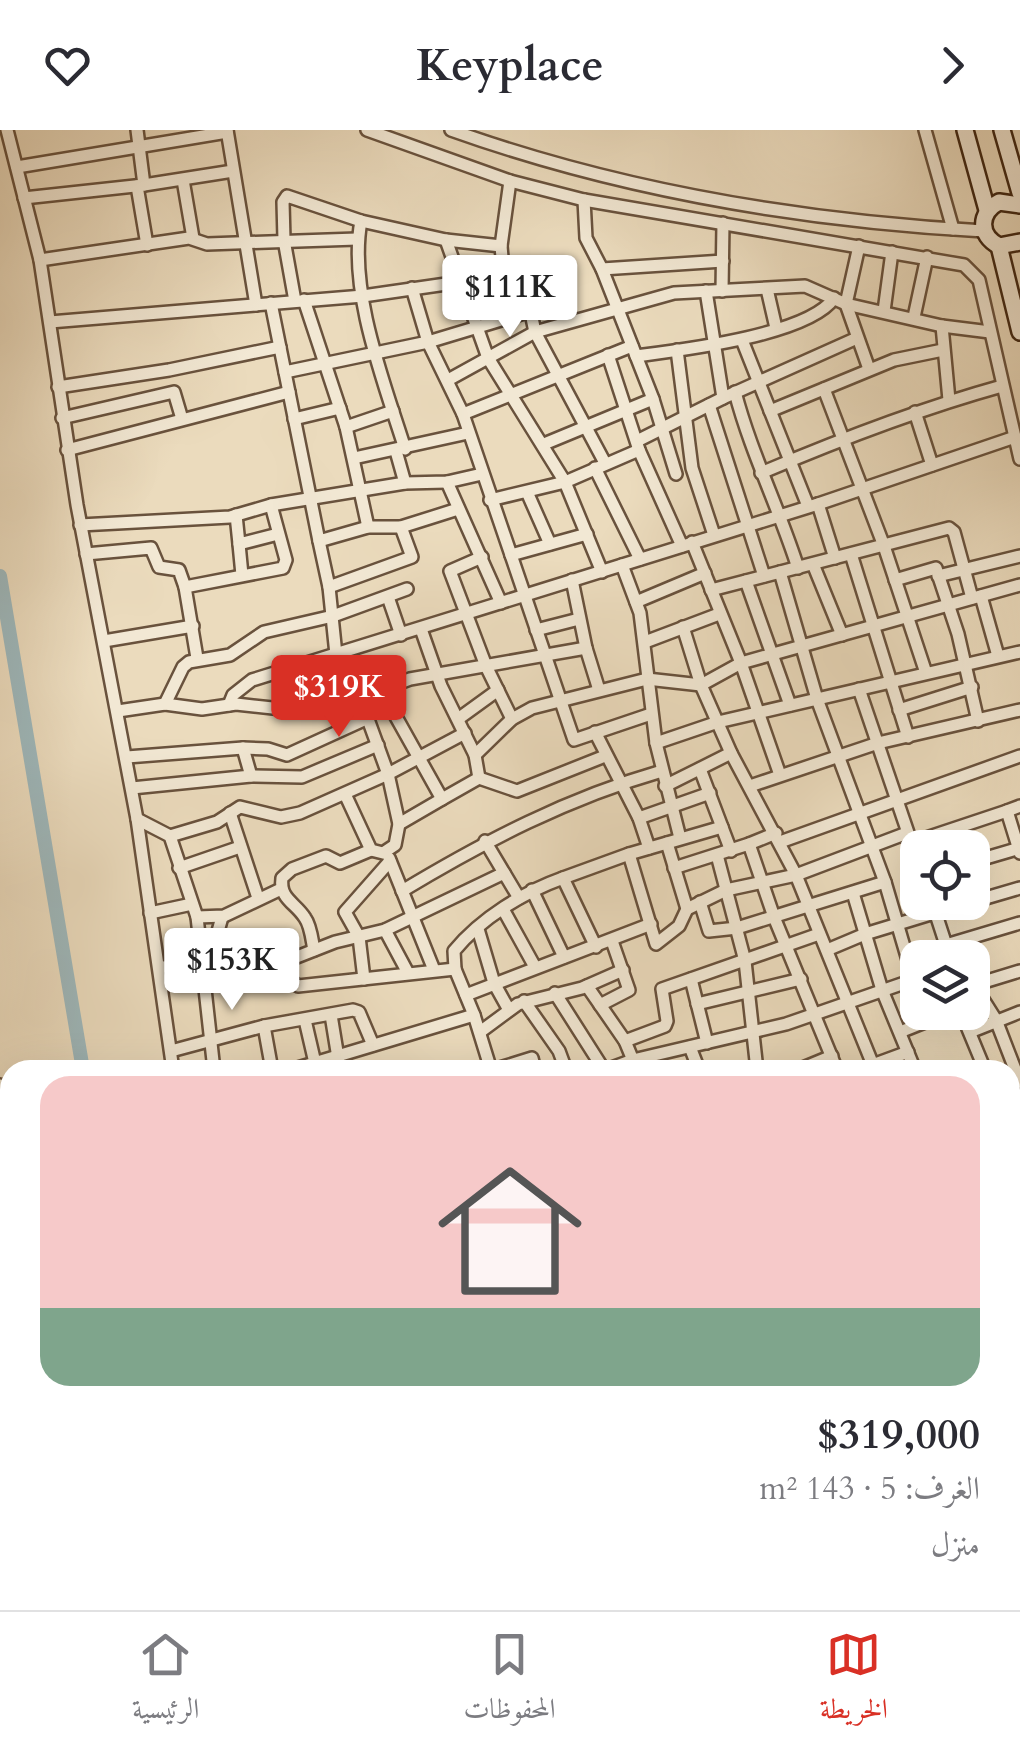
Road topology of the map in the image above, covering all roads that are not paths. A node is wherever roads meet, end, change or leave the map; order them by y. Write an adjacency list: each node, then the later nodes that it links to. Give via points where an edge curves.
1 (6, 130): 10 (street)
2 (138, 130): 9 (street)
3 (367, 130): 13 (street)
4 (451, 130): 22 (street, via 619,180 782,213)
5 (925, 130): 22 (street)
6 (965, 130): 19 (main road)
7 (1002, 130): 15 (main road)
8 (227, 131): 9 (street); 11 (street)
9 (140, 146): 10 (street); 14 (street)
10 (16, 167): 16 (street)
11 (233, 172): 12 (street); 28 (street)
12 (183, 180): 14 (street); 24 (street)
13 (510, 181): 17 (street); 31 (street)
14 (140, 186): 16 (street); 30 (street)
15 (1020, 193)
16 (24, 198): 36 (street)
17 (584, 200): 21 (street); 38 (street, via 583,227)
18 (1020, 206): 19 (main road, via 1006,201)
19 (987, 210): 23 (main road)
20 (360, 221): 25 (street); 26 (street, via 286,196); 27 (street)
21 (724, 224): 32 (street); 37 (street)
22 (953, 229): 23 (street)
23 (984, 231): 33 (main road)
24 (193, 238): 28 (street, via 207,244); 30 (street)
25 (357, 239): 26 (street); 45 (street)
26 (284, 240): 28 (street); 46 (street)
27 (446, 240): 31 (street); 40 (street)
28 (245, 241): 49 (street)
29 (1020, 243): 33 (main road)
30 (147, 244): 36 (street)
31 (501, 246): 39 (street)
32 (859, 246): 34 (street); 47 (street)
33 (999, 246): 61 (main road)
34 (892, 252): 35 (street); 52 (street)
35 (927, 258): 54 (street); 60 (street, via 976,274)
36 (40, 260): 55 (street)
37 (722, 261): 38 (street); 43 (street)
38 (602, 269): 50 (street)
39 (501, 280): 40 (street); 51 (street, via 524,280); 53 (street)
40 (460, 282): 41 (street); 57 (street)
41 (412, 288): 45 (street); 64 (street)
42 (767, 289): 43 (street); 47 (street, via 806,286); 58 (street)
43 (722, 290): 44 (street)
44 (706, 291): 50 (street); 65 (street)
45 (363, 296): 46 (street); 70 (street)
46 (300, 300): 48 (street); 73 (street)
47 (840, 301): 52 (street); 58 (street); 62 (street)
48 (271, 303): 49 (street); 66 (street)
49 (256, 304): 55 (street)
50 (616, 308): 59 (street); 69 (street)
51 (531, 311): 53 (street); 59 (street)
52 (884, 311): 54 (street)
53 (508, 318): 57 (street)
54 (914, 318): 56 (street)
55 (50, 322): 81 (street)
56 (942, 326): 60 (street); 68 (street)
57 (476, 328): 64 (street); 72 (street)
58 (776, 328): 63 (street)
59 (535, 332): 72 (street); 77 (street)
60 (990, 332): 80 (street)
61 (1020, 332)
62 (857, 338): 74 (street); 79 (street)
63 (742, 340): 65 (street); 79 (street)
64 (428, 342): 70 (street); 78 (street)
65 (714, 344): 67 (street); 85 (street)
66 (280, 347): 75 (street); 76 (street)
67 (677, 350): 69 (street); 96 (street)
68 (943, 350): 74 (street); 88 (street)
69 (634, 351): 71 (street); 87 (street)
70 (376, 353): 73 (street); 91 (street)
71 (608, 355): 77 (street); 92 (street)
72 (488, 358): 78 (street); 86 (street)
73 (326, 362): 76 (street); 90 (street)
74 (869, 369): 82 (street)
75 (169, 370): 81 (street); 83 (street)
76 (285, 372): 84 (street)
77 (559, 376): 86 (street); 100 (street)
78 (448, 380): 95 (street)
79 (758, 381): 85 (street); 93 (street)
80 (1002, 386): 88 (street); 104 (street)
81 (58, 387): 97 (street)
82 (824, 389): 93 (street); 105 (street)
83 (174, 392): 97 (street); 98 (street)
84 (289, 392): 98 (street); 99 (street)
85 (729, 395): 89 (street); 116 (street)
86 (510, 396): 95 (street); 106 (street)
87 (653, 399): 92 (street); 102 (street)
88 (948, 400): 94 (street)
89 (709, 405): 96 (street); 134 (street)
90 (340, 408): 99 (street); 101 (street)
91 (393, 410): 101 (street); 109 (street)
92 (628, 410): 100 (street); 107 (street)
93 (770, 411): 112 (street)
94 (915, 412): 105 (street); 114 (street)
95 (463, 414): 103 (street)
96 (686, 416): 102 (street); 115 (street)
97 (62, 418): 108 (street)
98 (182, 419): 108 (street)
99 (294, 419): 126 (street)
100 (585, 426): 106 (street); 113 (street)
101 (346, 427): 110 (street)
102 (663, 429): 107 (street); 118 (street)
103 (468, 433): 109 (street); 117 (street)
104 (1015, 437): 111 (street); 114 (street)
105 (841, 438): 112 (street); 123 (street)
106 (544, 444): 120 (street)
107 (638, 446): 113 (street); 122 (street)
108 (67, 450): 133 (street)
109 (401, 450): 110 (street); 121 (street)
110 (354, 458): 124 (street)
111 (1020, 459)
112 (790, 460): 116 (street); 129 (street)
113 (600, 465): 120 (street); 151 (street)
114 (932, 465): 123 (street)
115 (692, 468): 118 (street); 139 (street)
116 (761, 473): 131 (street)
117 (482, 474): 119 (street); 127 (street)
118 (676, 474): 122 (street)
119 (447, 482): 121 (street); 130 (street)
120 (565, 482): 125 (street); 138 (street)
121 (406, 483): 124 (street)
122 (656, 483): 143 (street)
123 (861, 488): 129 (street); 144 (street)
124 (362, 490): 126 (street); 135 (street)
125 (527, 492): 127 (street); 142 (street)
126 (308, 499): 128 (street); 140 (street)
127 (490, 500): 147 (street)
128 (271, 505): 132 (street); 137 (street)
129 (813, 505): 131 (street); 150 (street)
130 (458, 509): 136 (street); 148 (street)
131 (780, 514): 134 (street); 154 (street)
132 (236, 515): 133 (street); 141 (street)
133 (80, 525): 145 (street)
134 (747, 525): 139 (street); 160 (street)
135 (368, 527): 136 (street); 140 (street)
136 (401, 527): 167 (street, via 412,557)
137 (278, 534): 141 (street); 159 (street, via 283,568)
138 (587, 534): 142 (street); 156 (street)
139 (714, 535): 143 (street)
140 (319, 541): 167 (street)
141 (238, 544): 159 (street)
142 (550, 544): 147 (street)
143 (687, 544): 151 (street); 158 (street)
144 (884, 546): 146 (street); 155 (street, via 949,528); 163 (street)
145 (86, 554): 166 (street, via 152,548 159,567 179,570); 188 (street)
146 (850, 554): 150 (street); 182 (street)
147 (512, 555): 170 (street)
148 (482, 556): 173 (street); 176 (street, via 450,570)
149 (1020, 556): 155 (street)
150 (835, 558): 152 (street)
151 (640, 559): 153 (street)
152 (813, 564): 154 (street); 187 (street)
153 (622, 565): 156 (street); 174 (street)
154 (798, 568): 157 (street)
155 (965, 571): 161 (street); 172 (street)
156 (602, 572): 162 (street)
157 (780, 572): 160 (street); 190 (street)
158 (704, 573): 169 (street); 174 (street)
159 (242, 575): 166 (street)
160 (764, 576): 164 (street)
161 (938, 576): 163 (street, via 934,567); 175 (street)
162 (572, 580): 170 (street); 180 (street)
163 (896, 580): 179 (street)
164 (746, 581): 169 (street); 195 (street)
165 (1020, 586): 172 (street)
166 (186, 587): 181 (street)
167 (329, 588): 178 (street)
168 (408, 589): 171 (street)
169 (710, 590): 177 (street)
170 (526, 595): 173 (street); 185 (street)
171 (388, 596): 178 (street); 186 (street)
172 (977, 597): 175 (street); 196 (street)
173 (501, 602): 176 (street)
174 (636, 602): 189 (street)
175 (947, 605): 179 (street); 199 (street)
176 (468, 614): 184 (street); 200 (street)
177 (719, 614): 183 (street); 198 (street)
178 (333, 616): 192 (street); 197 (street, via 264,632 230,655)
179 (908, 616): 182 (street); 202 (street)
180 (579, 620): 185 (street); 191 (street)
181 (193, 626): 188 (street); 197 (street)
182 (874, 626): 187 (street); 204 (street)
183 (683, 628): 189 (street); 205 (street)
184 (421, 629): 186 (street); 201 (street)
185 (536, 630): 194 (street)
186 (402, 635): 192 (street)
187 (842, 635): 190 (street)
188 (104, 640): 220 (street)
189 (645, 642): 203 (street)
190 (803, 646): 195 (street); 212 (street)
191 (586, 648): 194 (street); 211 (street)
192 (336, 652): 207 (street); 217 (street, via 246,682)
193 (1020, 652): 196 (street)
194 (545, 654): 200 (street); 213 (street)
195 (772, 654): 198 (street); 216 (street)
196 (998, 656): 199 (street)
197 (198, 658): 214 (street, via 183,667)
198 (741, 663): 205 (street); 221 (street)
199 (966, 664): 202 (street); 206 (street)
200 (486, 666): 201 (street); 210 (street)
201 (436, 673): 209 (street); 225 (street)
202 (926, 673): 204 (street)
203 (648, 679): 205 (street); 211 (street); 222 (street)
204 (888, 682): 208 (street); 218 (street)
205 (701, 685): 227 (street)
206 (972, 686): 218 (street); 226 (street)
207 (347, 689): 215 (street); 217 (street, via 282,709)
208 (859, 689): 212 (street); 232 (street)
209 (381, 690): 215 (street); 238 (street)
210 (498, 690): 223 (street); 225 (street)
211 (599, 690): 213 (street)
212 (817, 698): 216 (street); 240 (street)
213 (563, 702): 223 (street); 228 (street, via 574,740)
214 (165, 704): 217 (street); 220 (street)
215 (362, 705): 224 (street)
216 (790, 705): 221 (street)
217 (229, 706)
218 (900, 710): 230 (street)
219 (1020, 710): 226 (street)
220 (118, 712): 241 (street)
221 (756, 713): 227 (street); 247 (street)
222 (651, 714): 228 (street); 231 (street)
223 (512, 718): 237 (street)
224 (366, 720): 233 (street); 234 (street)
225 (458, 720): 229 (street)
226 (978, 721): 230 (street)
227 (718, 722): 231 (street); 236 (street)
228 (595, 732): 239 (street)
229 (464, 733): 237 (street); 238 (street)
230 (908, 737): 232 (street)
231 (656, 743): 244 (street)
232 (878, 743): 240 (street); 257 (street)
233 (378, 746): 245 (street); 246 (street)
234 (308, 747): 235 (street, via 287,755); 245 (street)
235 (243, 748): 241 (street); 248 (street)
236 (732, 753): 243 (street); 252 (street)
237 (475, 755): 249 (street)
238 (419, 756): 246 (street); 256 (street)
239 (605, 756): 249 (street, via 516,791); 250 (street)
240 (838, 756): 247 (street); 262 (street)
241 (127, 757): 253 (street)
242 (1019, 759): 257 (street)
243 (700, 769): 251 (street); 254 (street)
244 (662, 770): 250 (street); 251 (street)
245 (317, 772): 248 (street)
246 (388, 774): 255 (street); 265 (street)
247 (780, 775): 252 (street)
248 (251, 776): 253 (street)
249 (479, 778): 256 (street)
250 (620, 783): 263 (street); 272 (street)
251 (665, 786): 258 (street)
252 (750, 786): 270 (street)
253 (132, 788): 264 (street)
254 (710, 793): 258 (street); 266 (street)
255 (345, 794): 261 (street, via 287,817 245,806); 278 (street)
256 (442, 800): 265 (street)
257 (896, 800): 262 (street); 267 (street)
258 (672, 806): 263 (street); 273 (street)
259 (1020, 806): 260 (street)
260 (1007, 811): 268 (street); 279 (street)
261 (230, 813): 269 (street); 276 (street)
262 (860, 814): 270 (street); 275 (street)
263 (639, 818): 277 (street)
264 (137, 819): 269 (street); 306 (street)
265 (399, 824): 283 (street)
266 (722, 827): 273 (street); 280 (street)
267 (906, 830)
268 (938, 830)
269 (170, 836): 285 (street)
270 (778, 837): 274 (street); 288 (street)
271 (900, 840): 275 (street)
272 (485, 841): 287 (street); 296 (street)
273 (673, 841): 277 (street); 286 (street)
274 (749, 844): 280 (street); 291 (street)
275 (872, 845): 288 (street); 290 (street)
276 (240, 846): 285 (street); 299 (street)
277 (648, 848): 281 (street)
278 (371, 850): 283 (street); 293 (street, via 340,863 328,856 292,869)
279 (1020, 850): 284 (street)
280 (731, 851): 282 (street)
281 (629, 854): 289 (street); 311 (street)
282 (717, 855): 286 (street); 295 (street)
283 (389, 856): 296 (street); 319 (street, via 345,912)
284 (990, 858)
285 (179, 868): 305 (street)
286 (674, 868): 303 (street)
287 (504, 873): 300 (street); 309 (street)
288 (796, 875): 291 (street); 302 (street)
289 (563, 878): 294 (street); 323 (street)
290 (885, 882): 297 (street); 312 (street)
291 (764, 883): 295 (street); 308 (street)
292 (1020, 888): 298 (street)
293 (281, 889): 299 (street); 325 (street, via 306,920)
294 (532, 890): 300 (street); 327 (street)
295 (726, 890): 301 (street); 314 (street)
296 (402, 891): 309 (street)
297 (853, 893): 302 (street); 318 (street)
298 (990, 897)
299 (258, 898): 307 (street)
300 (519, 898): 304 (street)
301 (700, 902): 303 (street); 314 (street, via 710,932)
302 (806, 906): 308 (street); 317 (street)
303 (688, 909): 311 (street, via 656,944)
304 (503, 910): 315 (street); 332 (street)
305 (195, 911): 306 (street); 307 (street); 330 (street)
306 (150, 914): 331 (street)
307 (222, 916): 329 (street, via 218,948)
308 (774, 917): 314 (street); 324 (street)
309 (411, 918): 316 (street); 334 (street)
310 (908, 920): 312 (street)
311 (651, 924): 322 (street)
312 (898, 925): 318 (street); 320 (street)
313 (1019, 927): 321 (street)
314 (737, 928): 328 (street)
315 (478, 929): 333 (street, via 454,951); 342 (street)
316 (385, 930): 319 (street); 337 (street)
317 (819, 934): 324 (street); 326 (street)
318 (866, 934): 326 (street); 346 (street)
319 (359, 937): 325 (street); 338 (street)
320 (902, 940)
321 (966, 940)
322 (612, 941): 323 (street); 335 (street)
323 (596, 946): 327 (street)
324 (786, 946): 328 (street); 340 (street)
325 (314, 950): 329 (street)
326 (826, 950): 350 (street)
327 (564, 957): 332 (street)
328 (746, 961): 339 (street); 345 (street)
329 (284, 962): 338 (street, via 293,985)
330 (203, 966): 331 (street); 367 (street)
331 (160, 967): 373 (street)
332 (535, 967): 342 (street)
333 (456, 969): 334 (street); 348 (street)
334 (434, 970): 337 (street)
335 (622, 970): 344 (street); 351 (street, via 629,990)
336 (1020, 971): 341 (street)
337 (408, 973): 338 (street)
338 (364, 979)
339 (691, 979): 352 (street); 368 (street, via 662,989 665,1026)
340 (801, 979): 345 (street); 358 (street)
341 (990, 979)
342 (494, 984): 348 (street); 353 (street)
343 (900, 984): 346 (street)
344 (587, 986): 347 (street); 351 (street)
345 (749, 990): 352 (street); 364 (street)
346 (882, 990): 350 (street); 365 (street)
347 (555, 993): 349 (street); 386 (street)
348 (466, 994): 356 (street)
349 (524, 1002): 353 (street); 372 (street)
350 (849, 1002): 358 (street); 393 (street)
351 (600, 1004): 368 (street)
352 (696, 1004): 369 (street)
353 (509, 1010): 363 (street)
354 (1020, 1012): 360 (street)
355 (990, 1013): 360 (street)
356 (474, 1014): 363 (street); 370 (street)
357 (330, 1015): 359 (street); 370 (street, via 357,1010); 375 (street)
358 (816, 1016): 364 (street); 376 (street)
359 (305, 1020): 361 (street); 380 (street)
360 (996, 1020): 366 (street); 397 (street)
361 (264, 1026): 367 (street); 379 (street)
362 (903, 1030): 365 (street)
363 (480, 1032): 383 (street)
364 (752, 1032): 369 (street); 390 (street)
365 (900, 1032): 374 (street)
366 (970, 1032): 396 (street)
367 (210, 1040): 373 (street); 378 (street)
368 (624, 1042): 387 (street)
369 (708, 1043): 371 (street)
370 (373, 1045): 375 (street)
371 (690, 1046): 388 (street); 389 (street)
372 (557, 1048): 384 (street); 385 (street)
373 (170, 1051): 377 (street)
374 (908, 1052): 394 (street); 395 (street)
375 (338, 1056): 381 (street); 382 (street)
376 (832, 1056): 391 (street); 392 (street)
377 (171, 1060)
378 (213, 1060)
379 (270, 1060)
380 (314, 1060)
381 (325, 1060)
382 (339, 1060)
383 (489, 1060)
384 (540, 1060)
385 (562, 1060)
386 (599, 1060)
387 (633, 1060)
388 (649, 1060)
389 (695, 1060)
390 (756, 1060)
391 (823, 1060)
392 (833, 1060)
393 (871, 1060)
394 (890, 1060)
395 (911, 1060)
396 (981, 1060)
397 (1016, 1060)

